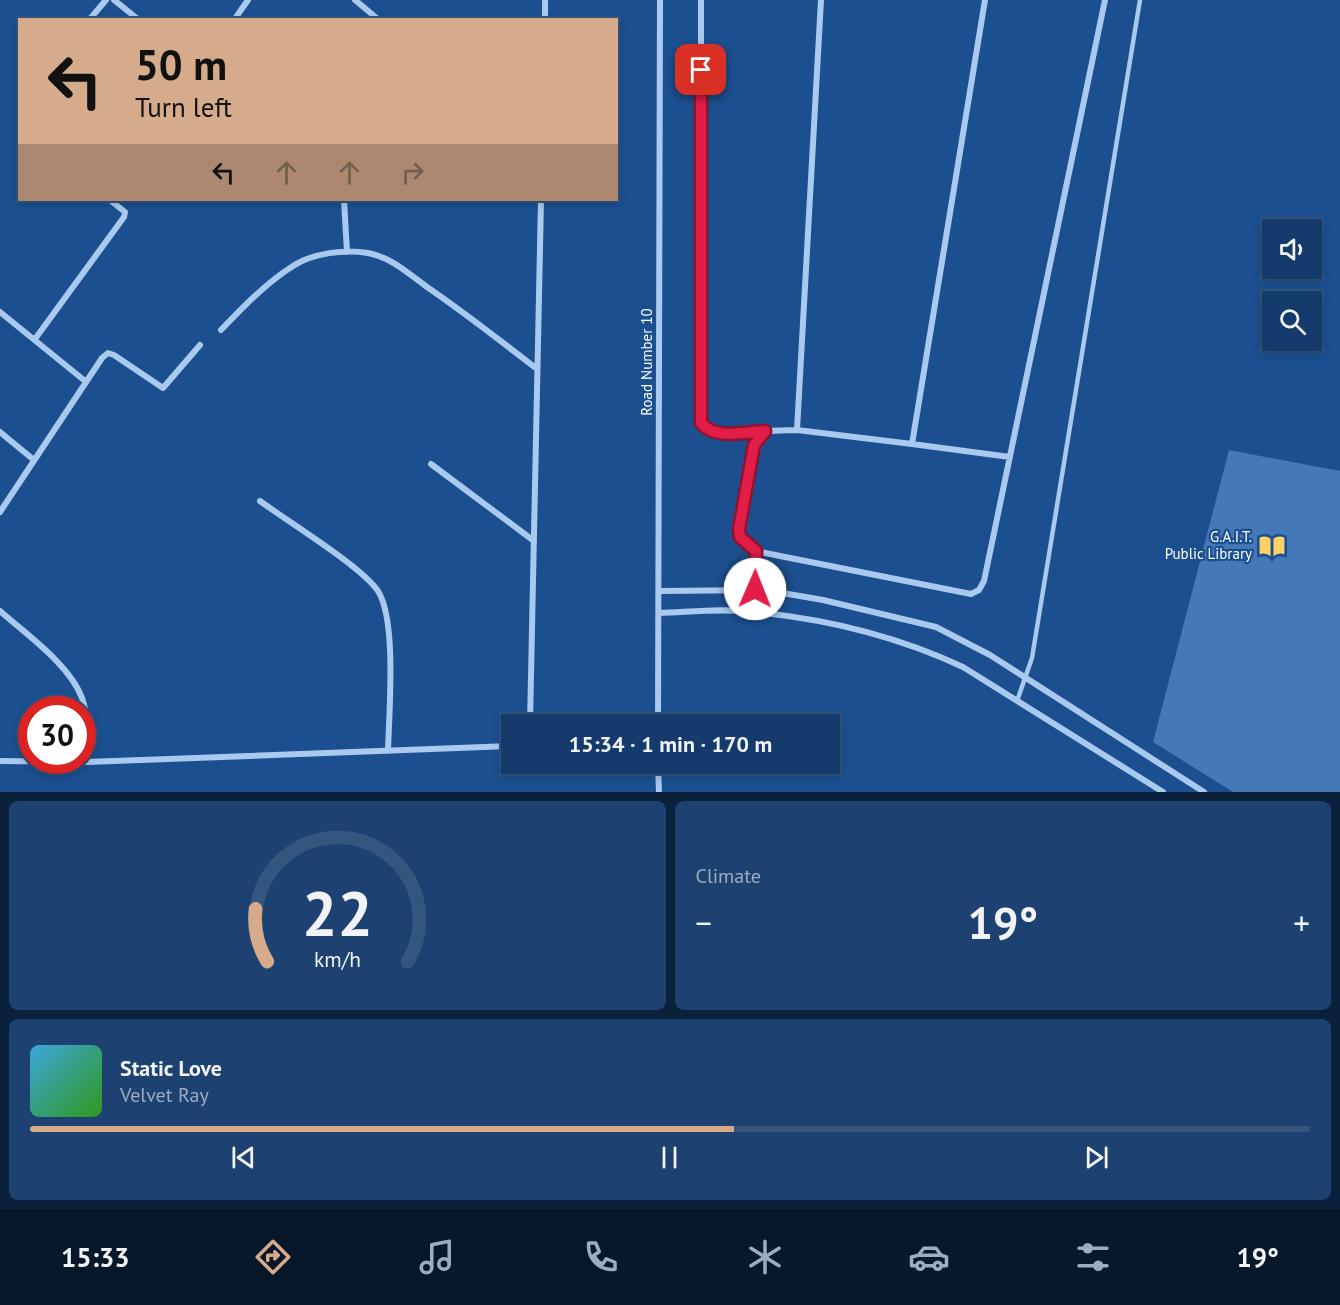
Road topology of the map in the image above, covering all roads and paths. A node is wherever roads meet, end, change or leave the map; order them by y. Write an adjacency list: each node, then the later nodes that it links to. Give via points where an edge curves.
1 (106, 0): 12 (street)
2 (114, 0): 13 (street)
3 (248, 0): 14 (street)
4 (355, 0): 15 (street)
5 (545, 0): 16 (street)
6 (660, 0): 39 (street, Road Number 10)
7 (701, 0): 28 (street, via 701,423 716,433)
8 (820, 0): 27 (street)
9 (985, 0): 30 (street)
10 (1105, 0): 31 (street)
11 (1140, 0): 43 (lane)
12 (91, 18)
13 (136, 18)
14 (235, 18)
15 (377, 18)
16 (544, 18)
17 (112, 201): 23 (street, via 122,208 124,217)
18 (344, 201): 20 (street)
19 (541, 201): 25 (street)
20 (347, 252): 22 (street, via 294,265 246,304); 25 (street, via 369,253 392,262)
21 (0, 312): 23 (street)
22 (222, 330)
23 (35, 339): 26 (street)
24 (200, 345): 26 (street, via 163,388 108,353)
25 (537, 369): 36 (street)
26 (85, 381): 32 (street)
27 (797, 430): 28 (street); 30 (street)
28 (765, 431): 37 (street, via 754,445 739,529 740,537)
29 (0, 432): 32 (street)
30 (912, 444): 31 (street)
31 (1010, 457): 37 (street, via 984,581 971,594)
32 (34, 460): 35 (street)
33 (430, 464): 36 (street)
34 (260, 501): 49 (street, via 346,562 378,591 385,608 388,639)
35 (0, 513)
36 (534, 541): 46 (street)
37 (756, 551): 38 (street)
38 (755, 589): 39 (street); 41 (street); 43 (street, via 823,600 936,627 966,640)
39 (659, 591): 42 (street, Road Number 10)
40 (0, 611): 44 (street, via 69,675)
41 (754, 611): 42 (street); 45 (street, via 831,625 927,650)
42 (659, 613): 47 (street, Road Number 10)
43 (1027, 679): 45 (lane); 56 (street)
44 (81, 696)
45 (1017, 700): 55 (street)
46 (530, 714)
47 (658, 714)
48 (501, 746): 49 (street)
49 (388, 751): 52 (street)
50 (0, 761): 51 (street)
51 (18, 761)
52 (96, 762)
53 (658, 774): 54 (street)
54 (659, 792)
55 (1163, 792)
56 (1204, 792)

